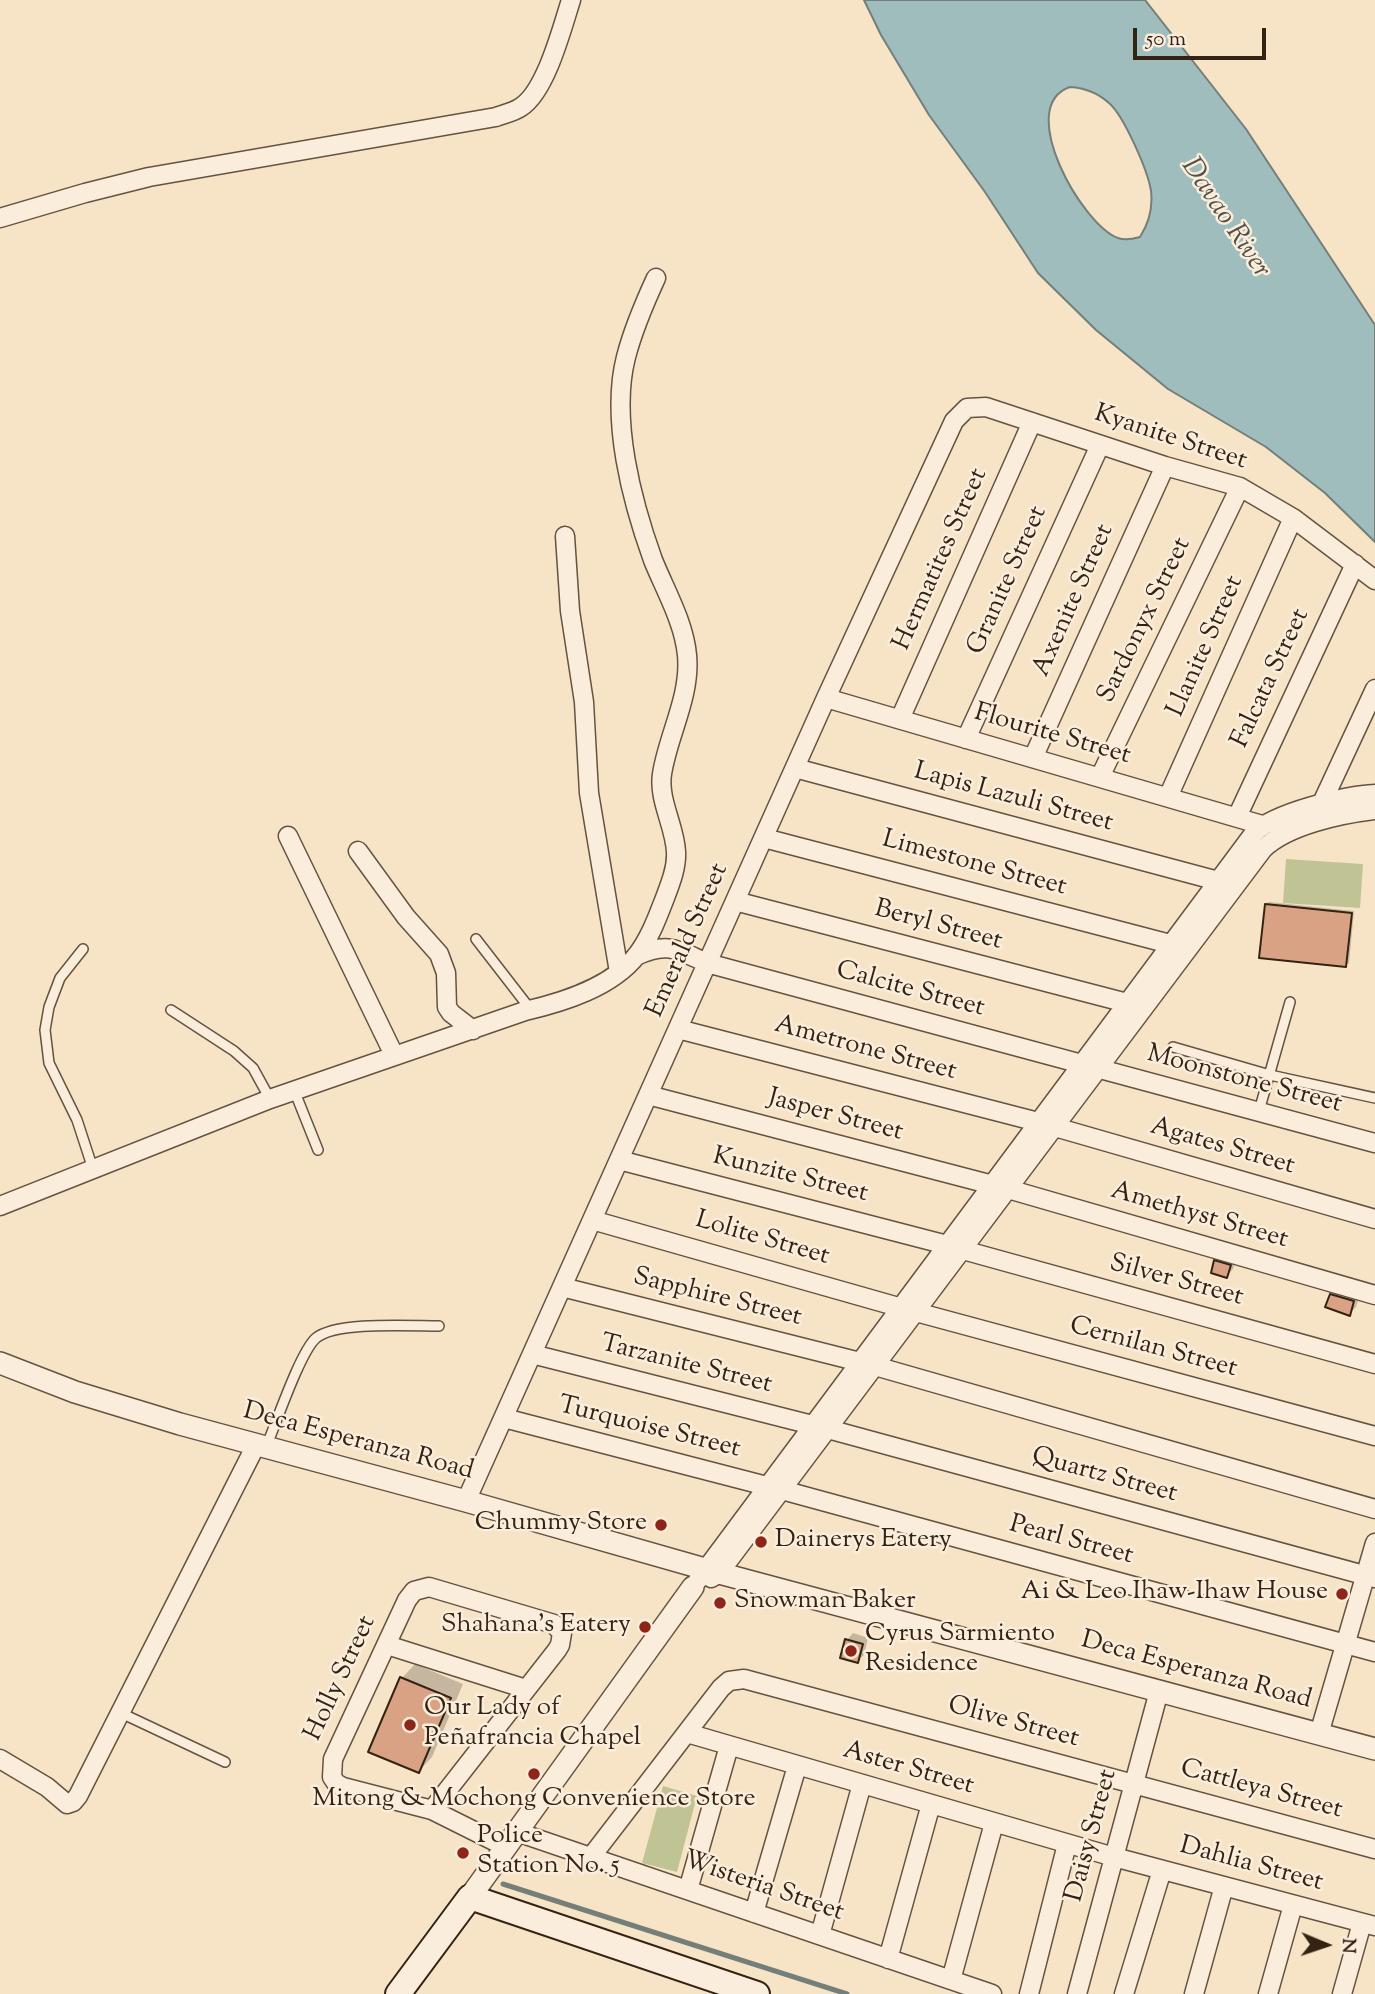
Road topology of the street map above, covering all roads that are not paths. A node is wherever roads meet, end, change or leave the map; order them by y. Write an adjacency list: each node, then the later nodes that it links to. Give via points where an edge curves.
1 (571, 0): 2 (street, via 541,85 522,107 510,112 149,177)
2 (0, 218)
3 (656, 278): 34 (street, via 625,360 622,429 636,510 682,631 687,656 661,789 676,853 674,872 652,931)
4 (967, 408): 5 (street, Kyanite Street, via 986,407); 14 (street, Emerald Street, via 954,421)
5 (1032, 422): 6 (street, Kyanite Street); 15 (street, Hermatites Street)
6 (1100, 445): 7 (street, Kyanite Street); 16 (street, Granite Street)
7 (1165, 466): 8 (street, Kyanite Street); 17 (street, Axenite Street)
8 (1240, 487): 9 (street, Kyanite Street); 19 (street, Sardonyx Street)
9 (1293, 518): 11 (street, Kyanite Street); 21 (street, Llanite Street)
10 (565, 536): 36 (street, via 589,793)
11 (1355, 564): 12 (street, Kyanite Street); 24 (street, Falcata Street)
12 (1375, 580)
13 (1375, 689): 22 (street)
14 (826, 698): 15 (street, Flourite Street); 18 (street, Emerald Street)
15 (900, 719): 16 (street, Flourite Street)
16 (966, 738): 17 (street, Flourite Street)
17 (1033, 758): 19 (street, Flourite Street)
18 (795, 768): 27 (street, Emerald Street); 29 (street, Lapis Lazuli Street)
19 (1100, 777): 21 (street, Flourite Street)
20 (1375, 794): 22 (street)
21 (1168, 797): 24 (street, Flourite Street)
22 (1321, 805): 25 (street)
23 (1375, 810): 45 (street, via 1291,831 1271,841)
24 (1237, 817): 25 (street, Flourite Street)
25 (1262, 825): 29 (street)
26 (288, 836): 44 (street)
27 (764, 838): 30 (street, Emerald Street); 32 (street, Limestone Street)
28 (358, 851): 42 (street, via 439,954 446,973 447,1007)
29 (1217, 881): 32 (street)
30 (735, 901): 35 (street, Emerald Street); 38 (street, Beryl Street)
31 (476, 939): 40 (lane)
32 (1170, 944): 38 (street)
33 (83, 949): 56 (lane, via 60,978 45,1030 49,1063 77,1120)
34 (636, 956): 35 (street, Calcite Street, via 660,946); 36 (street)
35 (707, 963): 41 (street, Emerald Street); 45 (street, Calcite Street)
36 (619, 972): 40 (street, via 567,1000)
37 (1290, 1002): 46 (lane)
38 (1127, 1003): 45 (street)
39 (171, 1010): 49 (lane, via 244,1059)
40 (531, 1010): 42 (street)
41 (678, 1029): 48 (street, Emerald Street); 52 (street, Ametrone Street)
42 (473, 1030): 44 (street)
43 (1173, 1047): 46 (lane)
44 (394, 1055): 47 (street)
45 (1090, 1066): 51 (street, Moonstone Street); 52 (street)
46 (1270, 1075): 50 (lane); 51 (lane)
47 (294, 1090): 49 (street); 54 (lane)
48 (648, 1095): 55 (street, Emerald Street); 57 (street, Jasper Street)
49 (270, 1098): 56 (street)
50 (1375, 1098)
51 (1259, 1111): 53 (street, Moonstone Street)
52 (1046, 1125): 57 (street); 59 (street, Agates Street)
53 (1375, 1143)
54 (318, 1150)
55 (619, 1160): 60 (street, Emerald Street); 61 (street, Kunzite Street)
56 (93, 1169): 58 (street)
57 (1000, 1187): 61 (street); 63 (street, Amethyst Street)
58 (0, 1206)
59 (1375, 1219)
60 (593, 1220): 62 (street, Emerald Street); 64 (street, Lolite Street)
61 (955, 1247): 64 (street); 69 (street, Silver Street)
62 (562, 1287): 66 (street, Emerald Street); 68 (street, Sapphire Street)
63 (1375, 1295)
64 (908, 1309): 68 (street); 72 (street, Cernilan Street)
65 (439, 1326): 73 (lane, via 348,1327 316,1338)
66 (532, 1354): 70 (street, Emerald Street); 71 (street, Tarzanite Street)
67 (0, 1363): 73 (street, Deca Esperanza Road, via 88,1396)
68 (867, 1364): 71 (street); 76 (street, Sapphire Street)
69 (1375, 1364)
70 (504, 1419): 74 (street, Turquoise Street); 75 (street, Emerald Street)
71 (820, 1427): 74 (street); 79 (street, Quartz Street)
72 (1375, 1436)
73 (261, 1446): 75 (street, Deca Esperanza Road); 85 (street)
74 (774, 1488): 78 (street); 80 (street, Pearl Street)
75 (467, 1501): 78 (street, Deca Esperanza Road)
76 (1375, 1508)
77 (1375, 1543): 79 (street)
78 (706, 1576): 84 (street, Deca Esperanza Road); 98 (street)
79 (1370, 1577): 80 (street)
80 (1346, 1644): 82 (street, Pearl Street); 87 (street)
81 (387, 1645): 83 (street); 83 (street, Holly Street, via 407,1600 420,1588 441,1589 554,1624 562,1633 560,1645); 96 (street, Holly Street, via 333,1759 332,1777 343,1787)
82 (1375, 1652)
83 (526, 1689): 96 (street)
84 (1159, 1691): 87 (street, Deca Esperanza Road); 94 (street, Daisy Street)
85 (121, 1713): 90 (street, via 73,1802 66,1804); 91 (lane)
86 (687, 1734): 88 (street, Aster Street); 94 (street, Olive Street, via 721,1688 744,1678); 101 (street, Olive Street)
87 (1319, 1734): 89 (street, Deca Esperanza Road)
88 (729, 1746): 92 (street, Aster Street); 105 (street)
89 (1375, 1749)
90 (0, 1759)
91 (225, 1762)
92 (797, 1766): 93 (street, Aster Street); 108 (street)
93 (862, 1784): 95 (street, Aster Street); 110 (street)
94 (1134, 1784): 100 (street, Cattleya Street); 102 (street, Daisy Street)
95 (931, 1804): 97 (street, Aster Street); 111 (street)
96 (432, 1810): 98 (street, Holly Street)
97 (995, 1823): 99 (street, Aster Street); 112 (street)
98 (512, 1840): 101 (street, Wisteria Street); 106 (street)
99 (1067, 1844): 102 (street, Aster Street); 116 (street)
100 (1375, 1849)
101 (591, 1857): 105 (street, Wisteria Street)
102 (1114, 1857): 103 (street, Dahlia Street); 117 (street, Daisy Street)
103 (1162, 1870): 104 (street, Dahlia Street); 118 (street)
104 (1224, 1886): 107 (street, Dahlia Street); 119 (street)
105 (688, 1891): 108 (street, Wisteria Street)
106 (470, 1897): 113 (main road); 114 (main road)
107 (1293, 1905): 109 (street, Dahlia Street); 120 (street)
108 (754, 1913): 110 (street, Wisteria Street)
109 (1368, 1924): 121 (street)
110 (820, 1936): 111 (street, Wisteria Street)
111 (888, 1959): 112 (street, Wisteria Street)
112 (951, 1980): 115 (street, Wisteria Street)
113 (398, 1994)
114 (757, 1994)
115 (992, 1994)
116 (1029, 1994)
117 (1077, 1994)
118 (1124, 1994)
119 (1194, 1994)
120 (1268, 1994)
121 (1342, 1994)

